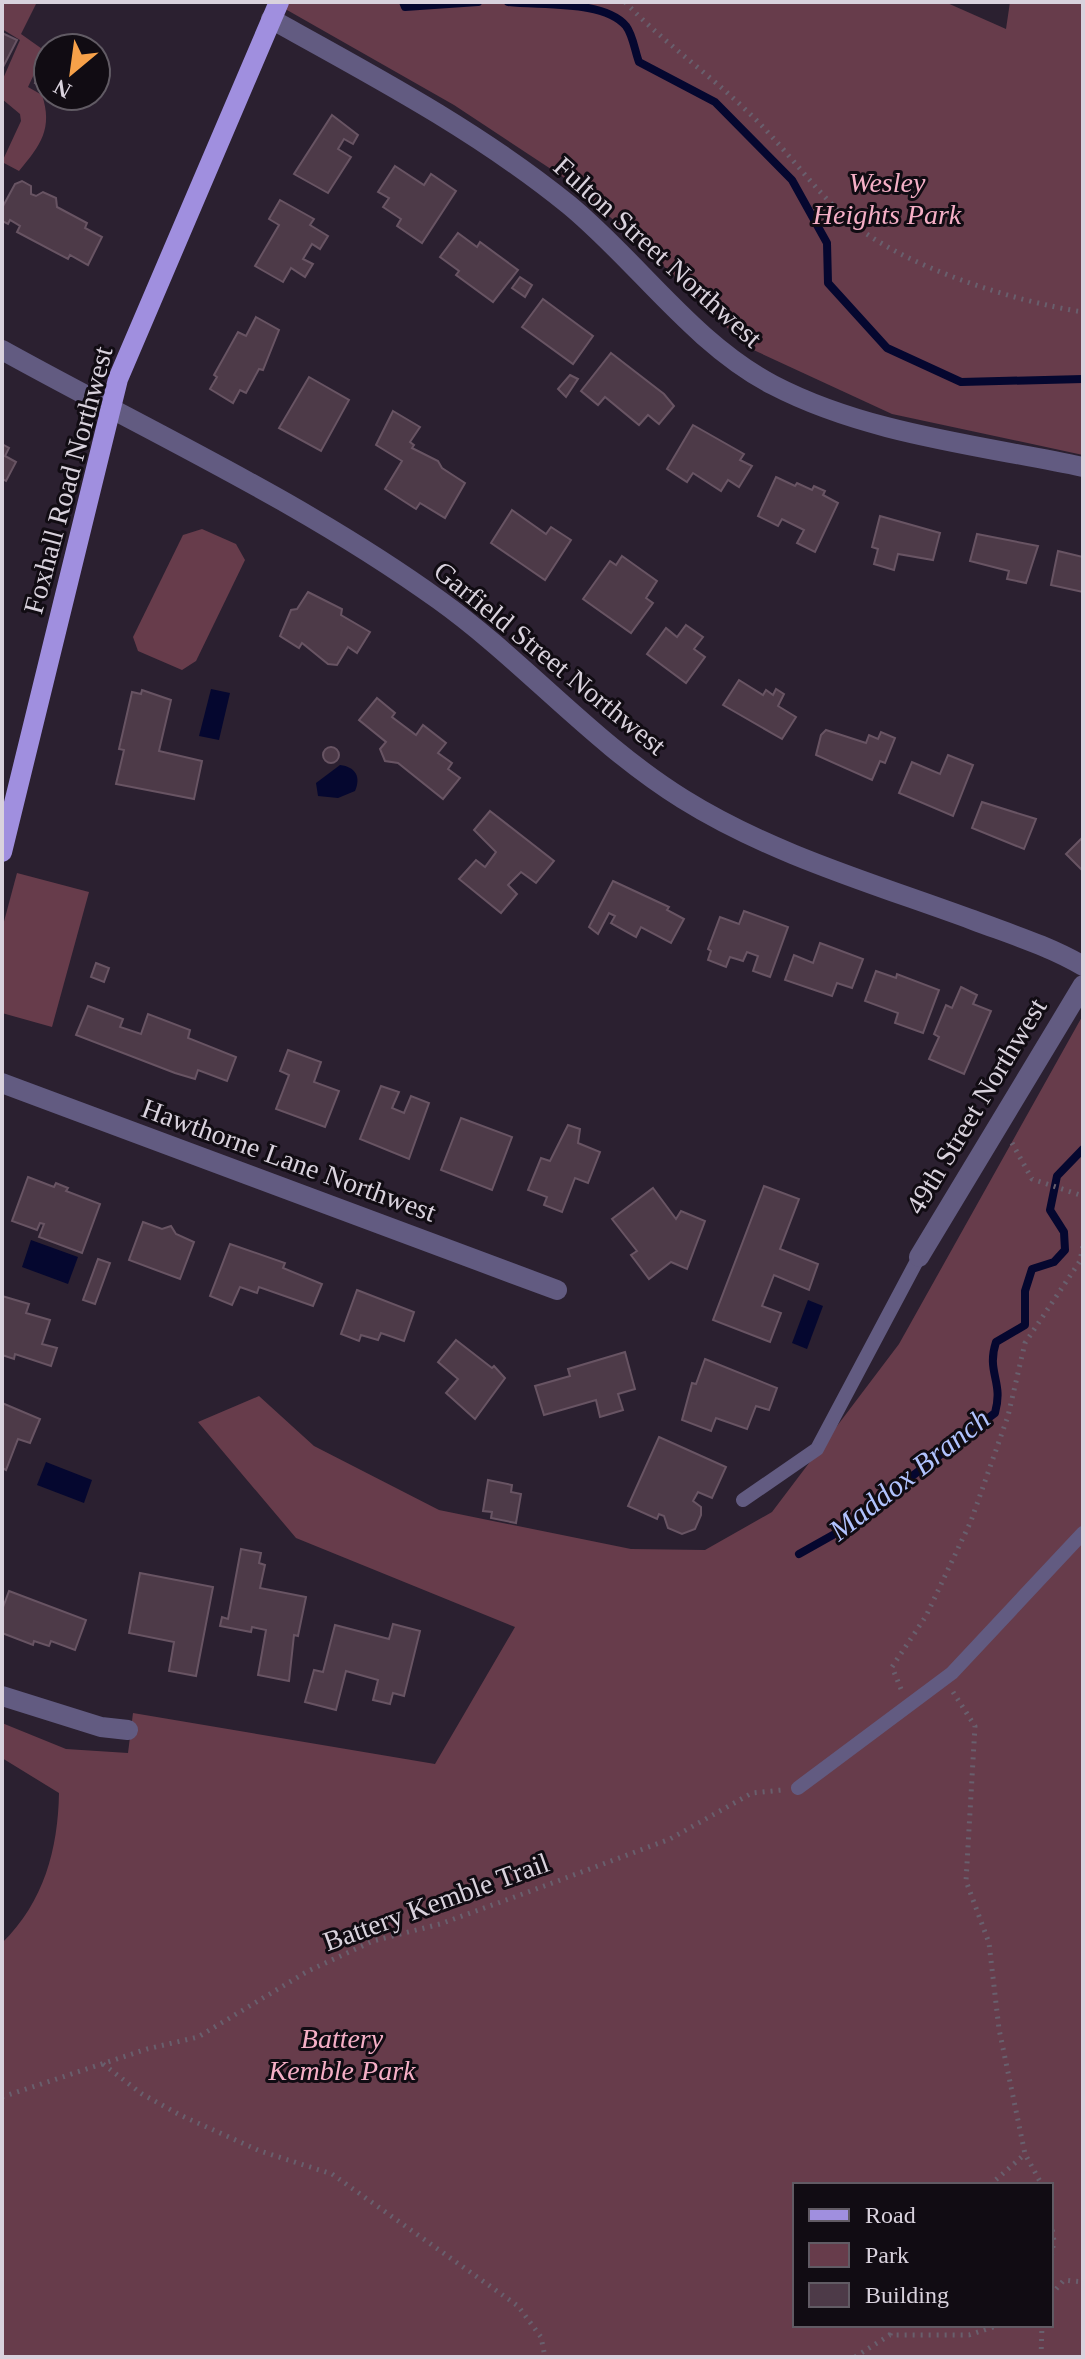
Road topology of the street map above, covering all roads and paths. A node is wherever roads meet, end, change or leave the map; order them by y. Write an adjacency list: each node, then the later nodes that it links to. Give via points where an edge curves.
1 (625, 2): 3 (path, via 664,43 748,112 847,218 887,248 977,283)
2 (275, 10): 5 (main road, Foxhall Road Northwest, via 144,314); 6 (street, Fulton Street Northwest, via 537,180 617,248 716,346 764,380 863,420)
3 (1083, 312)
4 (2, 350): 5 (street, Garfield Street Northwest)
5 (109, 409): 7 (main road, Foxhall Road Northwest); 8 (street, Garfield Street Northwest, via 411,580 481,633 637,768 695,806 777,847)
6 (1083, 467)
7 (2, 852)
8 (1083, 966)
9 (1083, 985): 11 (street, 49th Street Northwest)
10 (2, 1083): 15 (street, Hawthorne Lane Northwest)
11 (1001, 1124): 12 (path, via 1032,1179); 14 (street, 49th Street Northwest)
12 (1083, 1196)
13 (1083, 1245): 20 (path, via 1080,1261 1025,1343 1008,1416 949,1574 892,1667)
14 (919, 1257): 16 (lane, via 817,1449)
15 (557, 1290)
16 (743, 1500)
17 (1083, 1533): 18 (lane)
18 (944, 1678): 20 (lane); 25 (path, via 975,1726 966,1881 989,1943 999,2029)
19 (2, 1696): 21 (street, via 75,1720)
20 (908, 1705): 22 (lane)
21 (128, 1730)
22 (798, 1788): 23 (path, Battery Kemble Trail, via 752,1793 670,1839 440,1924 373,1941 308,1971 198,2037)
23 (102, 2064): 24 (path, Battery Kemble Trail); 34 (path, via 180,2115 260,2151 332,2174 518,2306 541,2337)
24 (2, 2097)
25 (1025, 2154): 26 (path); 27 (path)
26 (992, 2183)
27 (1041, 2183)
28 (1083, 2282): 29 (path, via 1064,2280)
29 (1053, 2293)
30 (892, 2327): 33 (path)
31 (993, 2327): 33 (path, via 969,2335)
32 (1042, 2327): 36 (path)
33 (890, 2335): 35 (path)
34 (545, 2357)
35 (855, 2357)
36 (1041, 2357)

